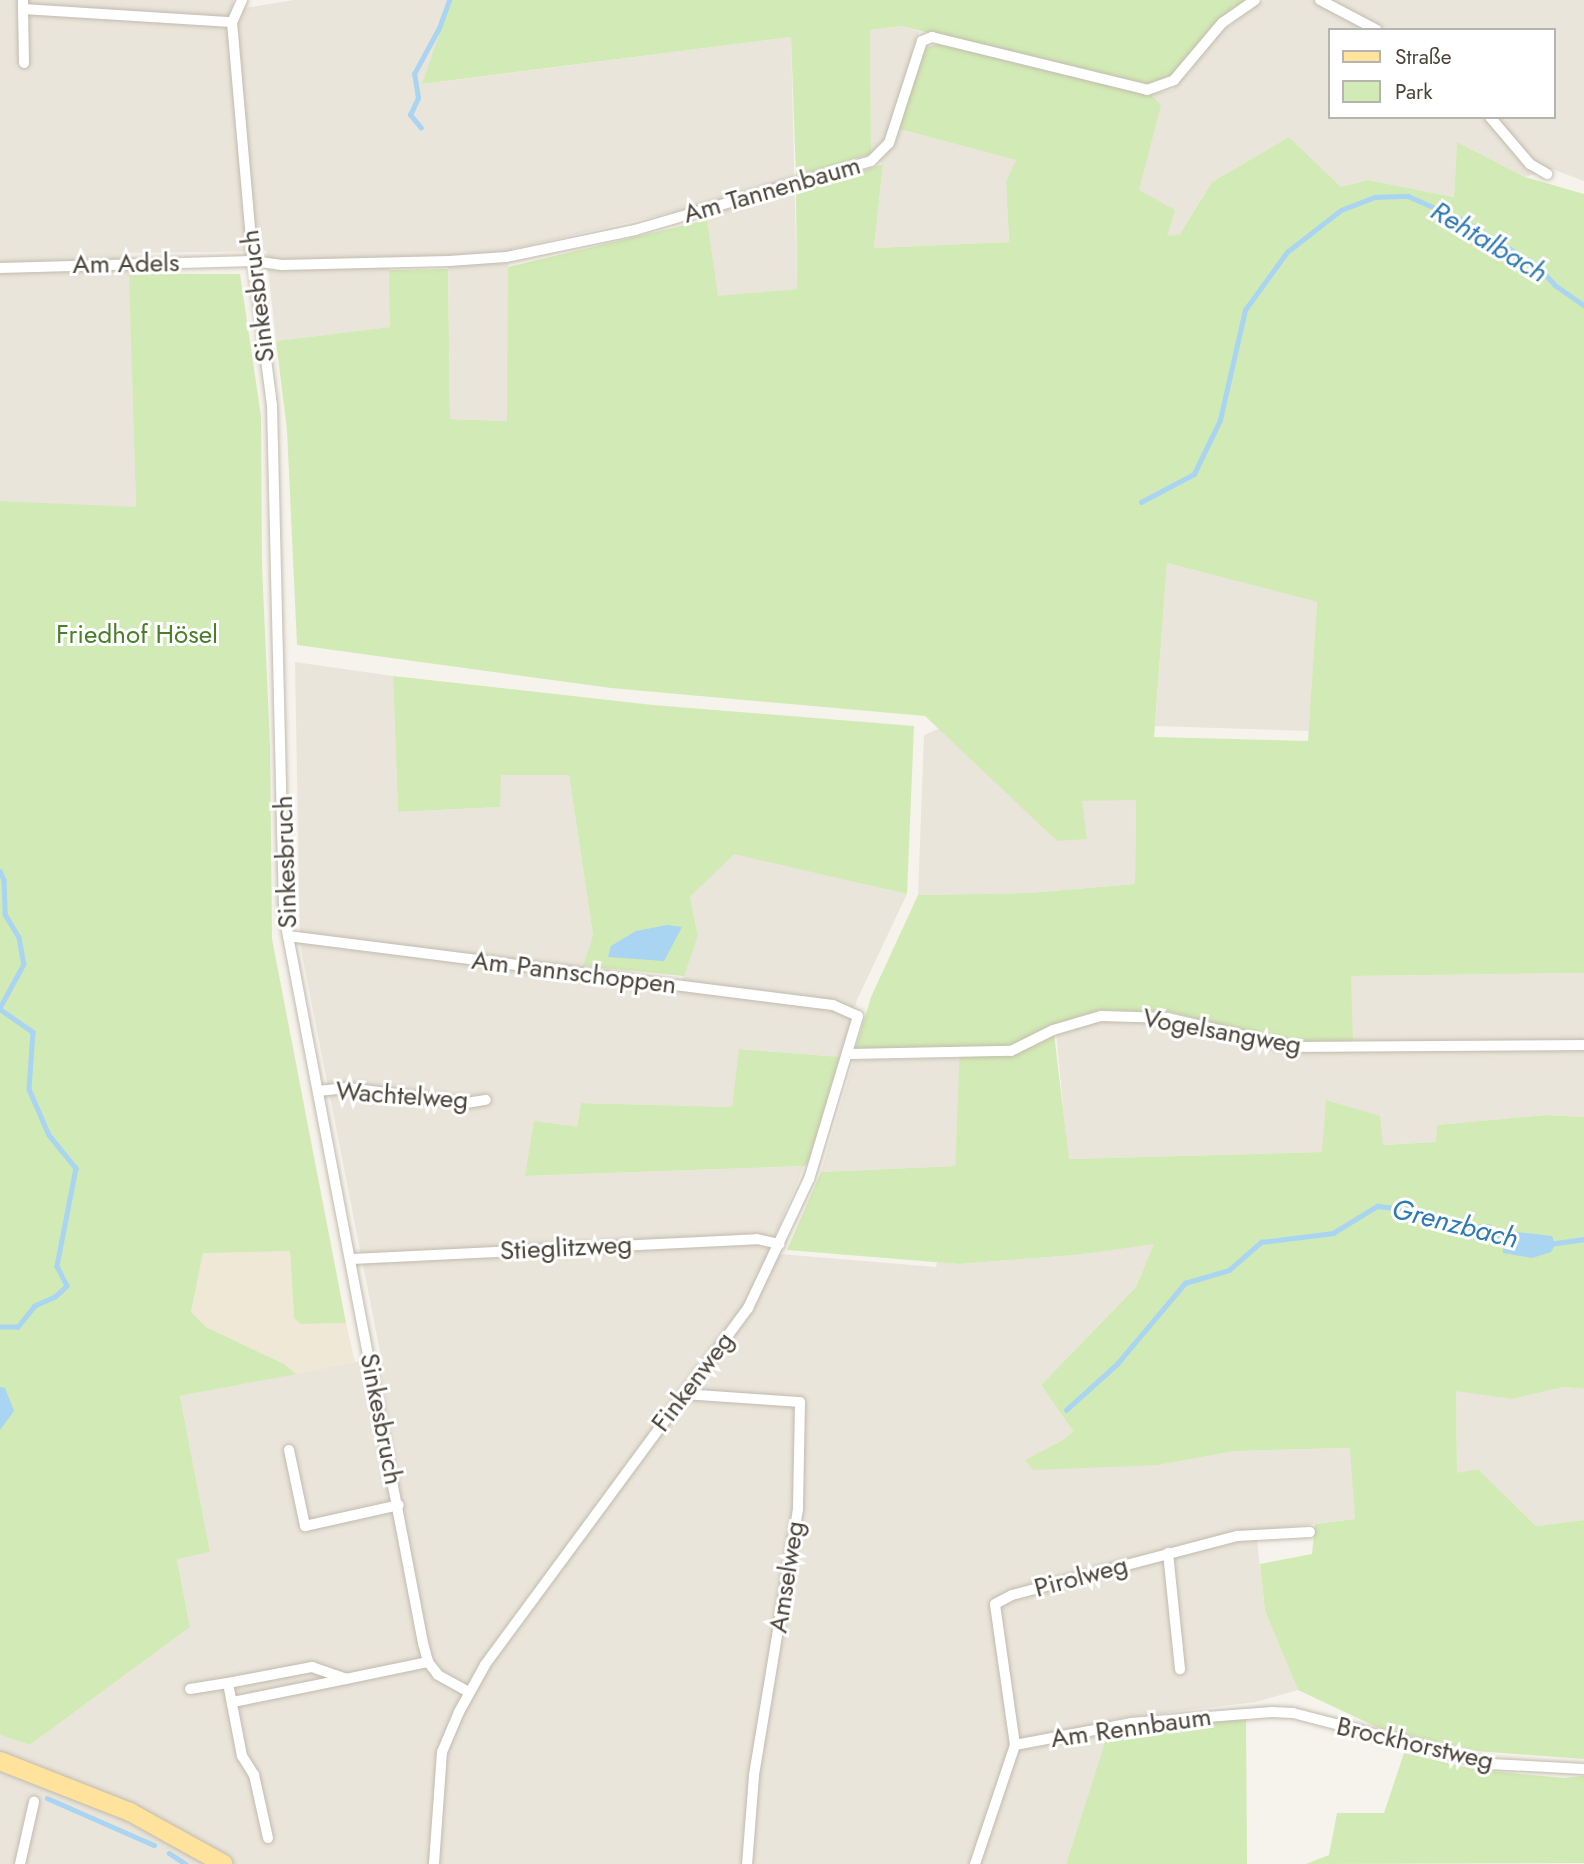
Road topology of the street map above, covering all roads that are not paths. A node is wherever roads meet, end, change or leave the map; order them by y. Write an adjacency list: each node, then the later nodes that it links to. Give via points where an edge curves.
1 (242, 0): 5 (street, Sinkesbruch)
2 (1255, 0): 10 (street, Am Tannenbaum, via 1222,23 1174,80 1147,90 932,37 922,41 889,143 871,161 635,230 506,257 282,265)
3 (1320, 0): 6 (street)
4 (23, 4): 5 (street); 7 (street)
5 (232, 22): 10 (street, Sinkesbruch)
6 (1373, 28)
7 (24, 63)
8 (1492, 119): 9 (street, via 1530,164)
9 (1547, 174)
10 (253, 261): 11 (street, Am Adels); 12 (street, Sinkesbruch, via 272,405)
11 (0, 268)
12 (288, 936): 13 (street, Am Pannschoppen, via 833,1004); 16 (street, Sinkesbruch)
13 (858, 1016): 15 (street, Finkenweg)
14 (1584, 1045): 15 (street, Vogelsangweg, via 1293,1047 1168,1018 1101,1016 1053,1030 1010,1051)
15 (848, 1054): 18 (street, Finkenweg, via 809,1179)
16 (318, 1091): 17 (street, Wachtelweg, via 347,1088 466,1103); 19 (street, Sinkesbruch)
17 (486, 1100)
18 (779, 1244): 19 (street, Stieglitzweg, via 757,1239); 20 (street, Finkenweg, via 748,1308)
19 (352, 1259): 22 (street, Sinkesbruch)
20 (685, 1394): 31 (street, Finkenweg); 42 (street, Amselweg, via 800,1402 798,1509 754,1776)
21 (289, 1450): 22 (street, via 305,1526)
22 (399, 1505): 26 (street, Sinkesbruch)
23 (1310, 1532): 24 (street, Pirolweg, via 1237,1536)
24 (1168, 1553): 25 (street, Pirolweg, via 1012,1595); 27 (street)
25 (995, 1604): 34 (street, Am Rennbaum)
26 (428, 1662): 28 (street); 31 (street, via 438,1675)
27 (1181, 1669)
28 (346, 1679): 29 (street, via 312,1667); 32 (street)
29 (228, 1682): 30 (street); 32 (street)
30 (190, 1689)
31 (469, 1692): 41 (street, Finkenweg, via 442,1752)
32 (233, 1702): 38 (street, via 242,1756 254,1775)
33 (1247, 1713): 34 (street, Am Rennbaum, via 1131,1723); 36 (street, Brockhorstweg, via 1293,1713 1490,1764)
34 (1015, 1745): 43 (street, Am Rennbaum)
35 (0, 1761): 40 (main road, via 130,1812)
36 (1584, 1769)
37 (34, 1802): 39 (street)
38 (268, 1838)
39 (20, 1864)
40 (224, 1864)
41 (434, 1864)
42 (747, 1864)
43 (975, 1864)

